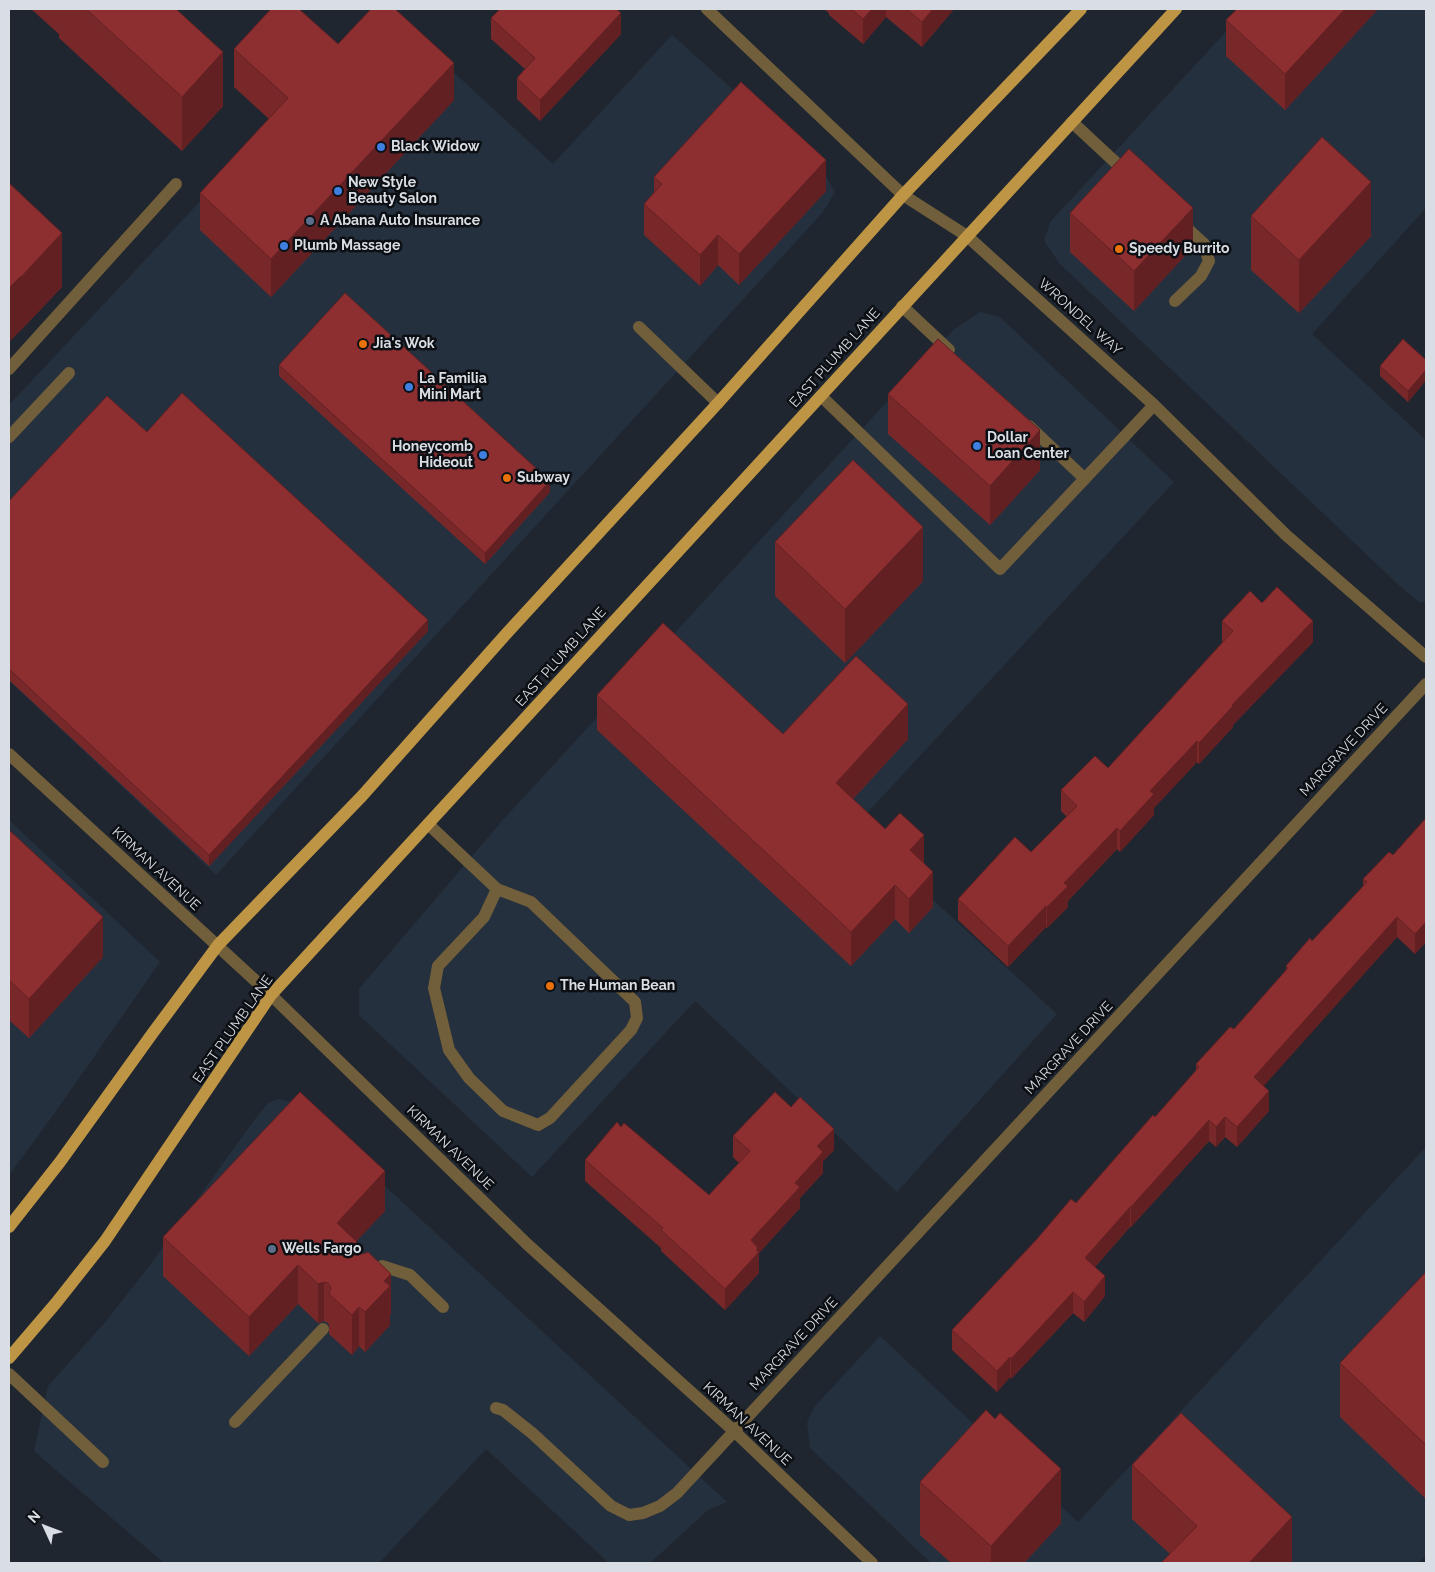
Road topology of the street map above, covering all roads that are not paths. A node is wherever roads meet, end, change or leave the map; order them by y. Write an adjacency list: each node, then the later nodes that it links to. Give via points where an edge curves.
1 (707, 9): 7 (street, WRONDEL WAY)
2 (1081, 9): 7 (main road)
3 (1176, 9): 4 (main road, EAST PLUMB LANE)
4 (1072, 122): 5 (street); 9 (main road, EAST PLUMB LANE)
5 (1136, 181)
6 (176, 184): 14 (street)
7 (903, 195): 9 (street, WRONDEL WAY); 17 (main road)
8 (1170, 212): 10 (street, via 1204,244 1209,261 1201,276)
9 (967, 236): 11 (main road, EAST PLUMB LANE); 18 (street, WRONDEL WAY)
10 (1175, 300)
11 (902, 306): 13 (street); 16 (main road, EAST PLUMB LANE)
12 (639, 327): 17 (street)
13 (957, 358)
14 (9, 369)
15 (69, 373): 20 (street)
16 (821, 396): 21 (street, via 1000,569); 25 (main road, EAST PLUMB LANE)
17 (718, 404): 27 (main road, via 362,796)
18 (1154, 405): 21 (street); 22 (street, WRONDEL WAY, via 1286,534)
19 (1021, 418): 21 (street)
20 (9, 437)
21 (1085, 479)
22 (1426, 657)
23 (1426, 684): 37 (street, MARGRAVE DRIVE)
24 (9, 754): 27 (street, KIRMAN AVENUE)
25 (428, 824): 26 (street); 28 (main road, EAST PLUMB LANE)
26 (497, 889): 26 (street, via 484,917 438,966 434,988 449,1050 469,1078 503,1111 538,1124 550,1118 631,1030 637,1018 635,1002 531,902)
27 (218, 945): 28 (street, KIRMAN AVENUE); 29 (main road)
28 (271, 995): 33 (main road, EAST PLUMB LANE, via 105,1241); 37 (street, KIRMAN AVENUE, via 527,1244)
29 (9, 1227)
30 (364, 1285): 31 (street, via 382,1266 410,1275)
31 (443, 1306)
32 (323, 1329): 36 (street)
33 (9, 1358)
34 (9, 1374): 38 (street)
35 (496, 1408): 37 (street, MARGRAVE DRIVE, via 532,1433 611,1506 629,1515 660,1506 677,1493)
36 (235, 1422)
37 (734, 1431): 39 (street, KIRMAN AVENUE)
38 (103, 1462)
39 (872, 1563)

